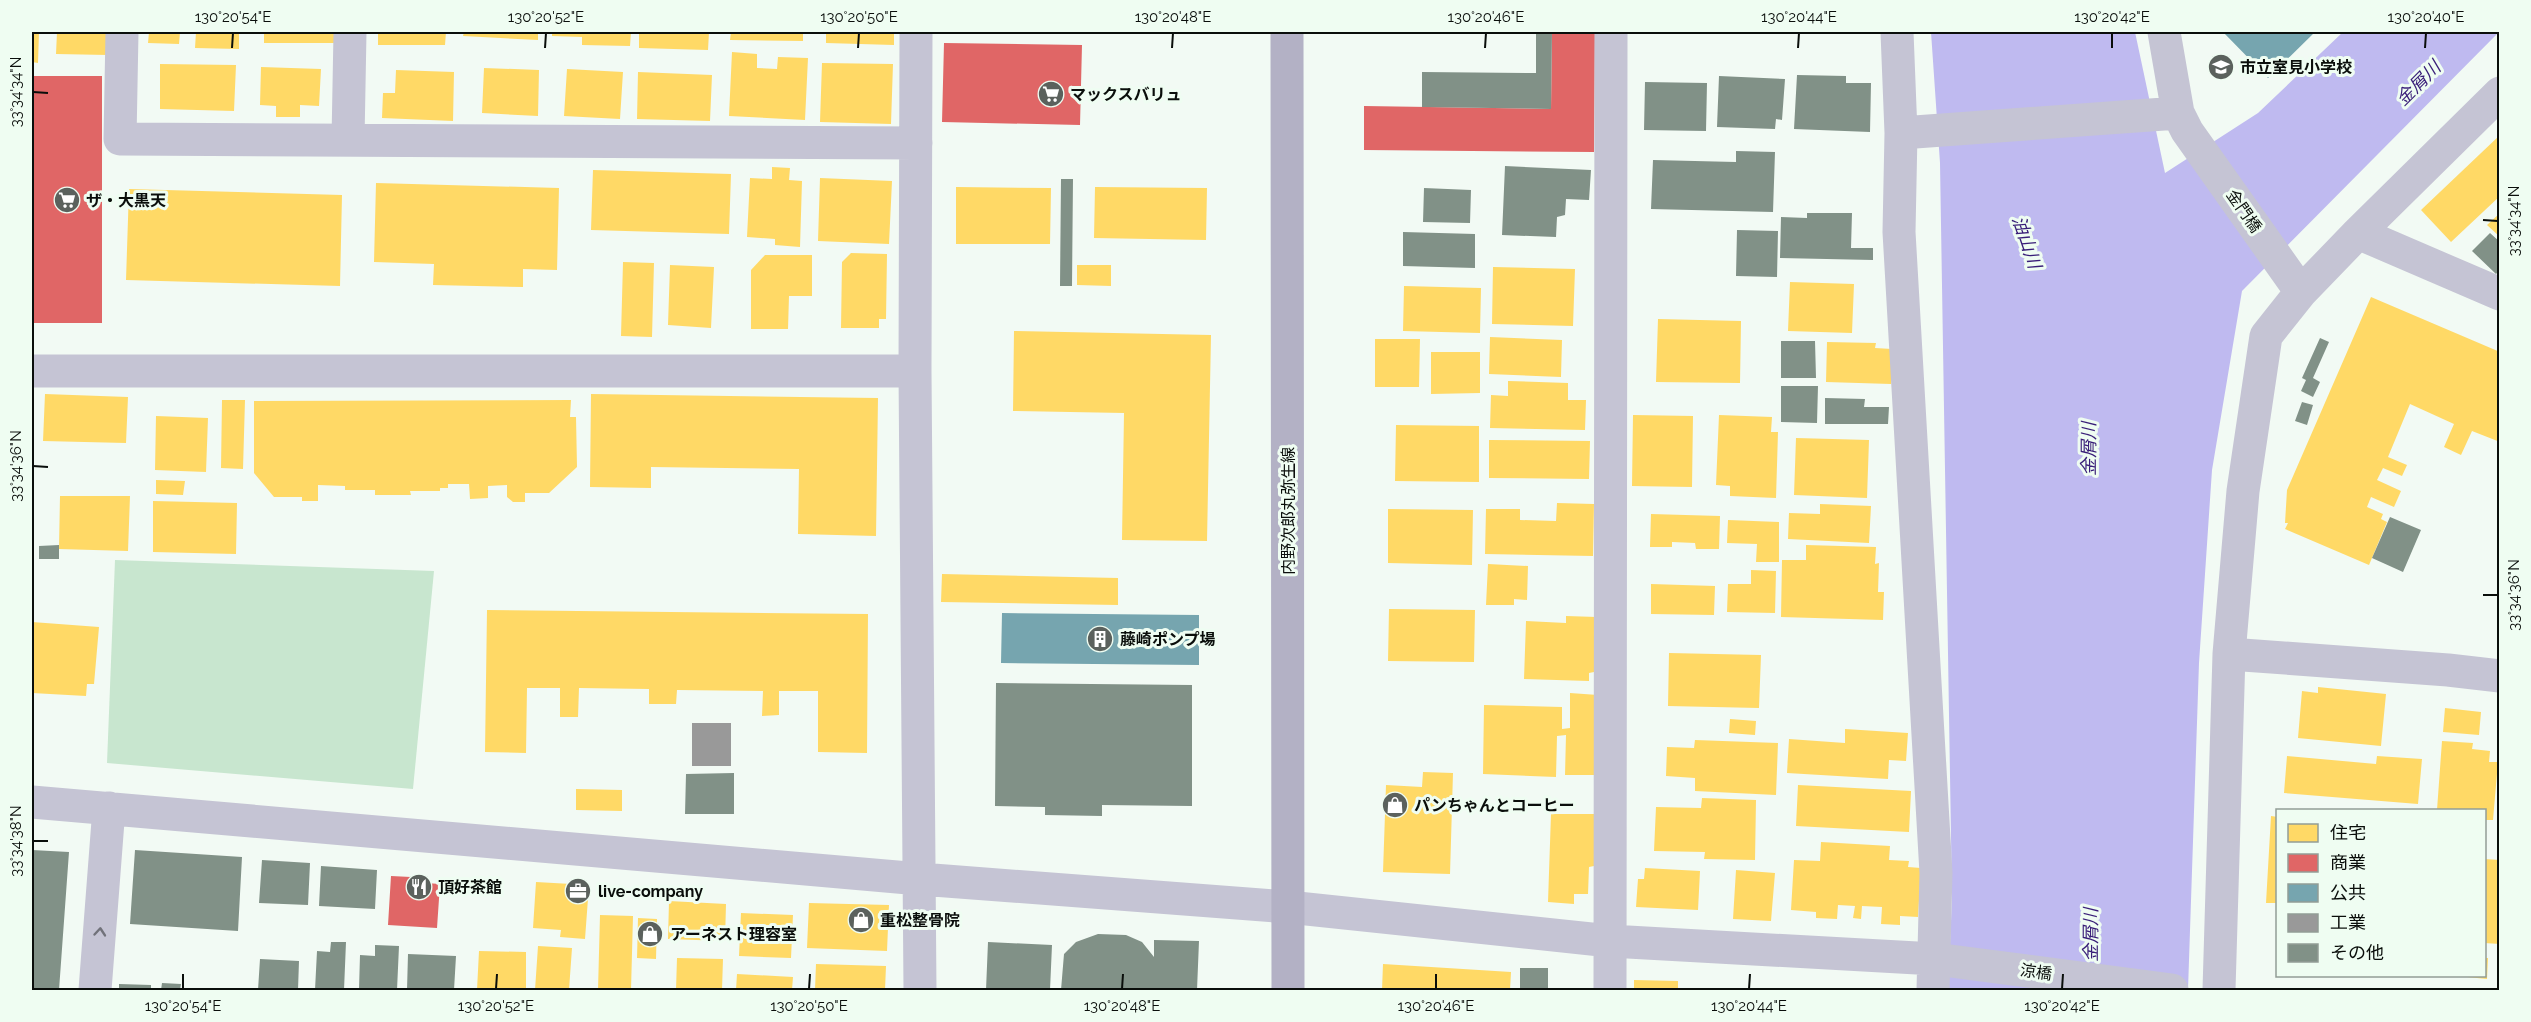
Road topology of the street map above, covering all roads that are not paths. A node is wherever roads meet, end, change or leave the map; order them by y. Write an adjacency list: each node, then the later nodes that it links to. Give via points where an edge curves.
1 (122, 32): 11 (street, via 120,139)
2 (350, 32): 11 (street)
3 (916, 32): 12 (street)
4 (1287, 32): 23 (main road, 内野次郎丸弥生線)
5 (1611, 32): 24 (street)
6 (1897, 32): 10 (street)
7 (2164, 32): 9 (street)
8 (2499, 93): 13 (street)
9 (2182, 122): 10 (street); 14 (street, 金門橋)
10 (1912, 131): 25 (street, via 1899,232 1936,873)
11 (348, 140): 12 (street)
12 (916, 143): 16 (street)
13 (2358, 233): 14 (street); 15 (street)
14 (2301, 292): 18 (street, via 2266,336 2243,491)
15 (2499, 294)
16 (915, 370): 17 (street); 22 (street)
17 (32, 371)
18 (2229, 654): 19 (street); 31 (street)
19 (2499, 676)
20 (32, 802): 21 (street, 涼橋)
21 (109, 808): 22 (street, 涼橋); 26 (street, one-way to 21)
22 (920, 879): 23 (street, 涼橋); 27 (street)
23 (1288, 907): 24 (street, 涼橋); 28 (main road, 内野次郎丸弥生線)
24 (1610, 940): 25 (street, 涼橋); 29 (street)
25 (1934, 975): 30 (street, 涼橋)
26 (95, 990)
27 (920, 990)
28 (1288, 990)
29 (1610, 990)
30 (2172, 990)
31 (2219, 990)

